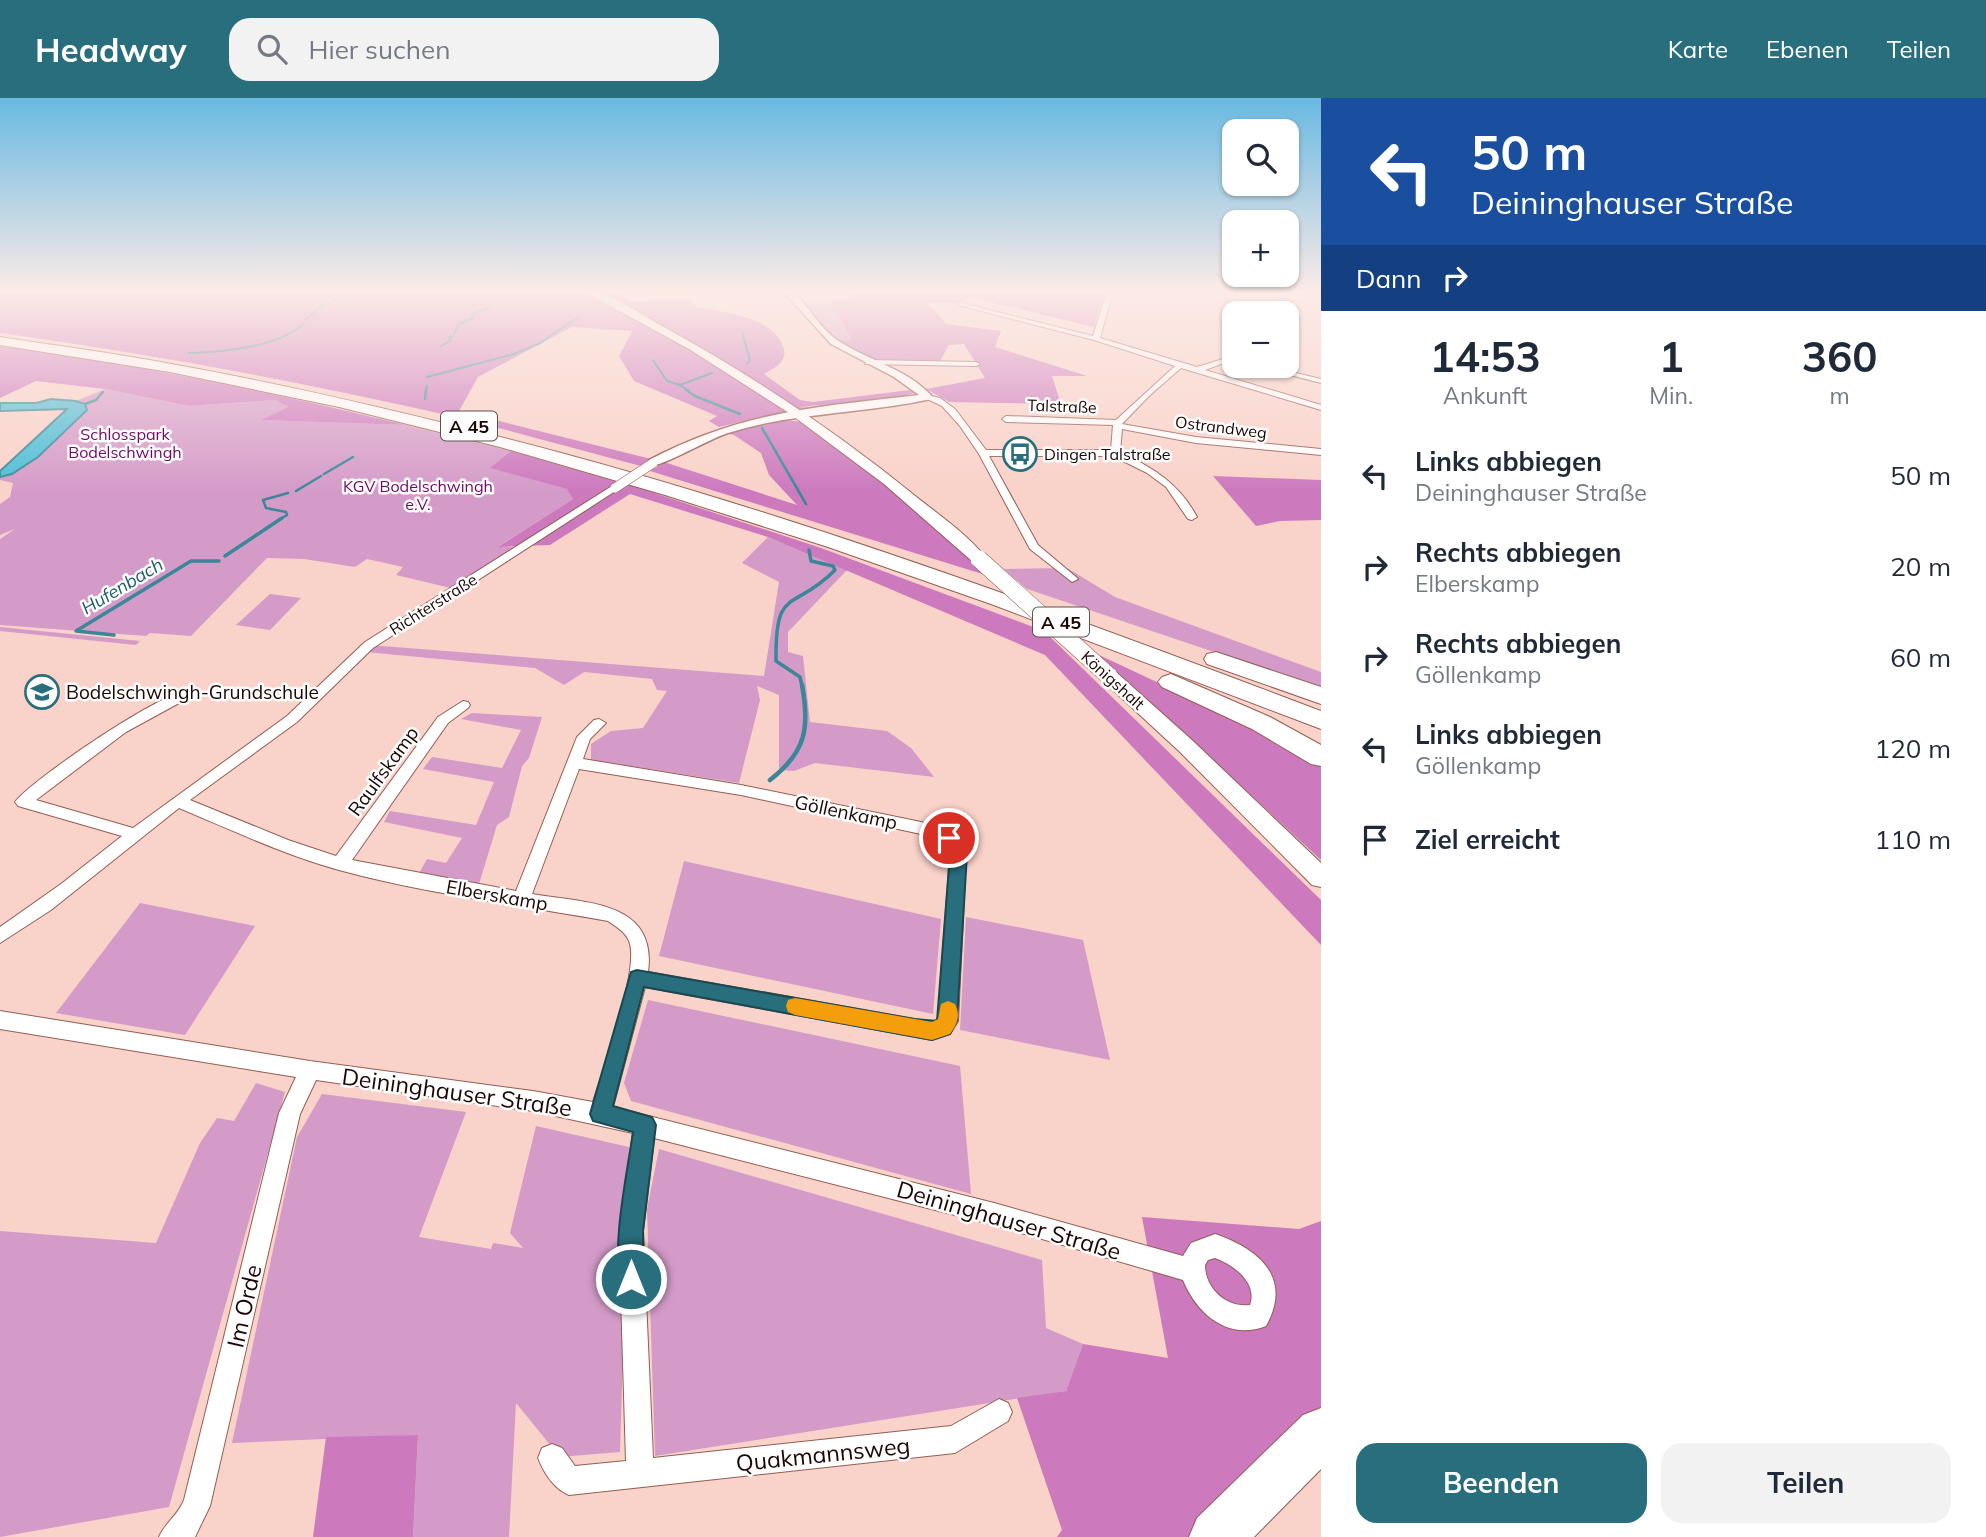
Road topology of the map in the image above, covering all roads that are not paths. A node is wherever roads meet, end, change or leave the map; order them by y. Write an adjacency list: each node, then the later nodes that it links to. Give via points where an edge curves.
1 (127, 358): 23 (highway, A 45, via 484,438)
2 (128, 358): 26 (highway, A 45, via 348,398 559,450 795,520)
3 (712, 358): 15 (main road)
4 (862, 358): 7 (street)
5 (1157, 358): 9 (street)
6 (1222, 361): 10 (street)
7 (868, 362): 8 (street); 13 (street)
8 (976, 364)
9 (1180, 365): 10 (street); 17 (street, Talstraße)
10 (1197, 370): 14 (street)
11 (1299, 376): 12 (street)
12 (1321, 381)
13 (927, 397): 15 (street, Richterstraße); 19 (street, via 959,416)
14 (1321, 408)
15 (799, 411): 21 (street, Richterstraße, via 720,429); 24 (main road, Königshalt, via 914,500)
16 (1006, 419): 17 (street, Talstraße)
17 (1118, 425): 18 (street, Ostrandweg, via 1196,440); 20 (street, Talstraße)
18 (1321, 452)
19 (984, 453): 20 (street); 25 (street, via 1034,547)
20 (1115, 453): 22 (street, via 1173,486)
21 (653, 463): 37 (street, Richterstraße, bridge, via 388,632 351,659 275,734)
22 (1192, 517)
23 (799, 531): 27 (highway); 32 (highway, A 45, via 990,596)
24 (979, 559): 27 (main road, Königshalt, bridge)
25 (1072, 579)
26 (1032, 599): 29 (highway); 31 (highway, A 45)
27 (1108, 663): 34 (highway); 35 (highway, via 1261,723); 40 (main road, Königshalt)
28 (185, 694): 38 (street, via 161,704 23,802)
29 (1321, 696)
30 (463, 705): 39 (street, Raulfskamp, via 443,720)
31 (1321, 707)
32 (1321, 720)
33 (599, 723): 36 (street, via 584,737)
34 (1321, 735)
35 (1321, 757)
36 (574, 763): 41 (street); 43 (street, Göllenkamp, via 766,795 921,828 956,845 948,1021 943,1028 932,1031)
37 (178, 800): 38 (street, Richterstraße); 39 (street, Elberskamp)
38 (135, 834): 42 (street, Richterstraße, via 66,891)
39 (340, 864): 41 (street, Elberskamp)
40 (1321, 878)
41 (523, 900): 43 (street, Elberskamp, via 612,915 624,922 641,948)
42 (0, 936)
43 (637, 978): 46 (street, Elberskamp)
44 (0, 1020): 45 (street, Deininghauser Straße)
45 (310, 1070): 46 (street, Deininghauser Straße); 53 (street, Im Orde, via 290,1113 198,1500 193,1516)
46 (600, 1114): 47 (street, Deininghauser Straße)
47 (645, 1125): 48 (street, Deininghauser Straße, via 994,1214); 52 (street, via 631,1243)
48 (1192, 1271)
49 (999, 1412): 52 (street, Quakmannsweg, via 955,1439)
50 (1321, 1433): 54 (highway)
51 (552, 1458): 52 (street, Quakmannsweg, via 569,1481)
52 (640, 1473)
53 (173, 1537)
54 (1216, 1537)

